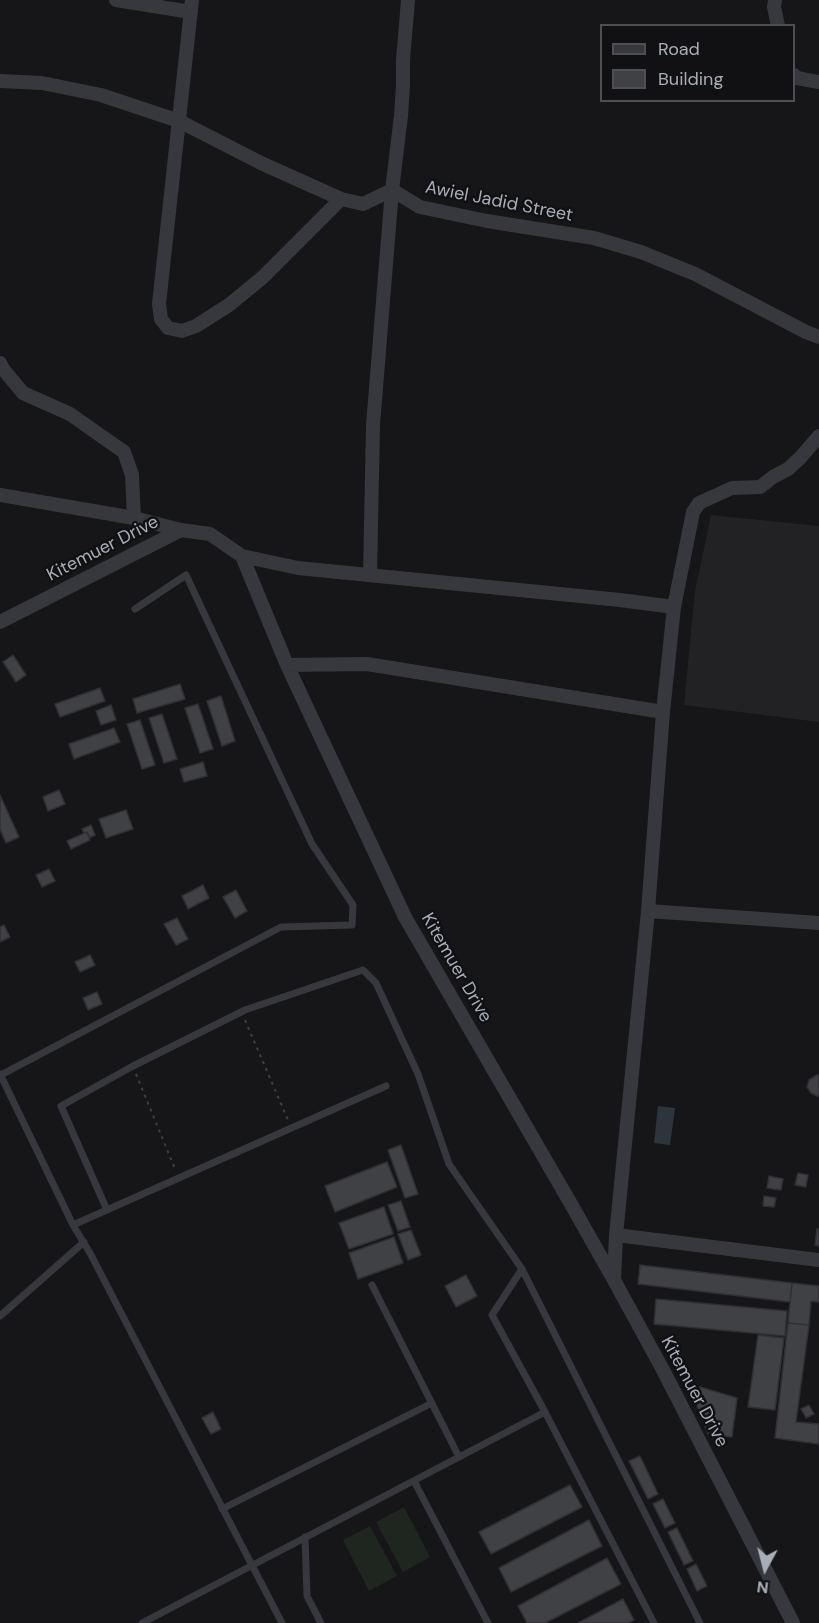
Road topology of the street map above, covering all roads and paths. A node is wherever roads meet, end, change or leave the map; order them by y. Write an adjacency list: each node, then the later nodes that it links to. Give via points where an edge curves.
1 (116, 0): 4 (street)
2 (408, 0): 10 (street)
3 (775, 0): 5 (street)
4 (192, 6): 9 (street)
5 (778, 24)
6 (795, 76): 8 (street)
7 (0, 81): 9 (street, via 42,83 101,95)
8 (819, 82)
9 (179, 121): 11 (street); 11 (street, via 159,304 161,319 168,328 182,331 196,326 229,305 263,277)
10 (392, 190): 11 (street, via 363,204); 12 (street, Awiel Jadid Street, via 420,207 594,238 640,252 695,274); 19 (street, via 373,425)
11 (341, 199)
12 (819, 337)
13 (0, 363): 16 (street, via 23,393 70,414 124,452 132,475)
14 (819, 436): 20 (street, via 788,469 760,487 732,488 697,504)
15 (0, 495): 16 (street)
16 (134, 518): 17 (street)
17 (181, 530): 18 (street, Kitemuer Drive, via 210,534); 22 (street, Kitemuer Drive)
18 (242, 556): 19 (street, via 298,568); 23 (street, Kitemuer Drive)
19 (370, 575): 20 (street)
20 (674, 607): 24 (street)
21 (135, 609): 29 (lane, via 186,575 312,844 353,905 352,925 281,927)
22 (0, 622)
23 (286, 665): 24 (street, via 367,664); 39 (street, Kitemuer Drive, via 405,916)
24 (663, 712): 25 (street)
25 (648, 910): 26 (street); 35 (street)
26 (819, 923)
27 (242, 1012): 28 (lane); 31 (path); 38 (lane, via 363,970 376,983 418,1074 449,1164)
28 (133, 1066): 32 (path); 33 (lane, via 61,1106)
29 (0, 1074): 34 (lane)
30 (386, 1086): 31 (lane)
31 (291, 1128): 32 (lane)
32 (179, 1178): 33 (lane)
33 (107, 1210): 34 (lane)
34 (74, 1225): 36 (lane)
35 (616, 1235): 37 (street); 39 (street)
36 (84, 1242): 41 (lane); 46 (lane)
37 (819, 1260)
38 (522, 1269): 43 (lane, via 492,1315); 54 (lane)
39 (614, 1280): 55 (street, Kitemuer Drive)
40 (372, 1285): 42 (lane)
41 (0, 1316)
42 (432, 1403): 44 (lane); 46 (lane)
43 (545, 1412): 44 (lane); 53 (lane)
44 (459, 1457): 45 (lane)
45 (414, 1480): 47 (lane); 52 (lane)
46 (222, 1509): 48 (lane)
47 (305, 1538): 48 (lane); 51 (lane, via 307,1596)
48 (251, 1566): 49 (lane); 50 (lane)
49 (142, 1623)
50 (282, 1623)
51 (321, 1623)
52 (488, 1623)
53 (654, 1623)
54 (700, 1623)
55 (793, 1623)

